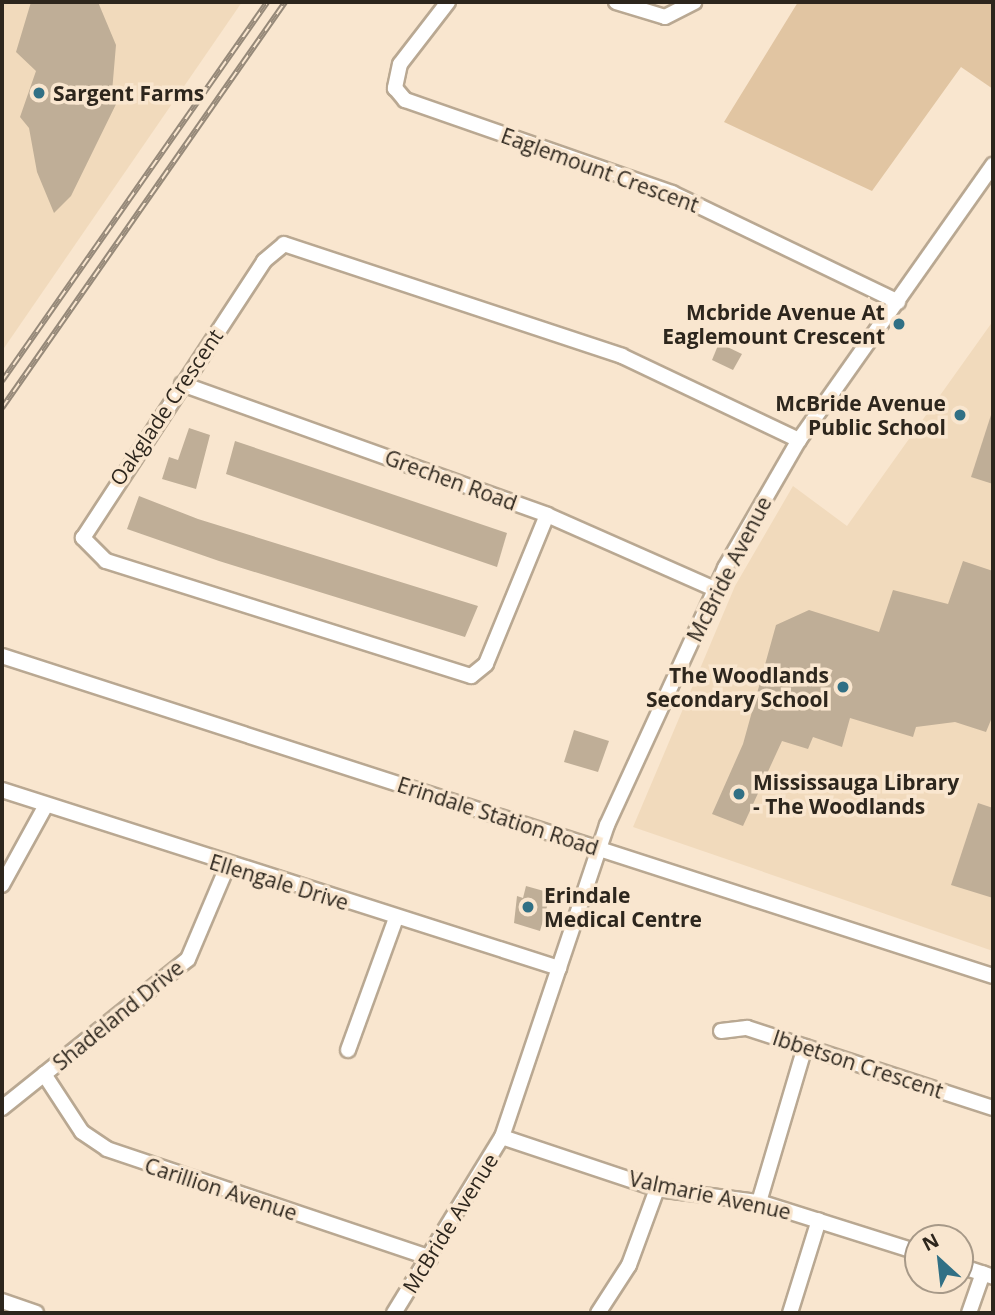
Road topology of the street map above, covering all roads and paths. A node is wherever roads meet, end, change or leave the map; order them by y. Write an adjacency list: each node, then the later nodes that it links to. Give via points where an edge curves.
1 (448, 2): 5 (street, Eaglemount Crescent, via 400,64 395,88 405,100 672,193)
2 (616, 2): 3 (street, via 649,17 666,17)
3 (694, 2)
4 (993, 165): 5 (street, McBride Avenue)
5 (898, 302): 7 (street, McBride Avenue)
6 (182, 384): 7 (street, Oakglade Crescent, via 264,261 284,244 622,356); 8 (street, Grechen Road); 8 (street, Oakglade Crescent, via 90,520 83,538 106,561 471,676 486,664)
7 (799, 440): 9 (street, McBride Avenue)
8 (547, 515): 9 (street, Grechen Road)
9 (715, 589): 13 (street, McBride Avenue)
10 (2, 656): 13 (street, Erindale Station Road)
11 (2, 790): 12 (street, Ellengale Drive)
12 (46, 804): 14 (street, Ellengale Drive); 15 (street)
13 (599, 849): 17 (street, McBride Avenue); 18 (street, Erindale Station Road)
14 (227, 867): 16 (street, Ellengale Drive); 22 (street, Shadeland Drive, via 188,959)
15 (2, 885)
16 (396, 918): 17 (street, Ellengale Drive); 21 (street)
17 (559, 968): 25 (street, McBride Avenue)
18 (993, 976)
19 (721, 1031): 20 (street, Ibbetson Crescent, via 747,1028)
20 (805, 1047): 24 (street, Ibbetson Crescent); 27 (street)
21 (348, 1050)
22 (44, 1074): 23 (street, Shadeland Drive); 30 (street, Carillion Avenue, via 82,1132 107,1149)
23 (2, 1108)
24 (993, 1108)
25 (502, 1137): 26 (street, Valmarie Avenue); 30 (street, McBride Avenue)
26 (657, 1189): 27 (street, Valmarie Avenue); 35 (street, via 629,1265)
27 (759, 1202): 28 (street, Valmarie Avenue)
28 (818, 1220): 29 (street, Valmarie Avenue); 36 (street)
29 (904, 1248)
30 (430, 1258): 34 (street, McBride Avenue)
31 (988, 1275): 37 (street)
32 (2, 1301): 33 (street)
33 (36, 1313)
34 (394, 1313)
35 (597, 1313)
36 (790, 1313)
37 (969, 1313)

